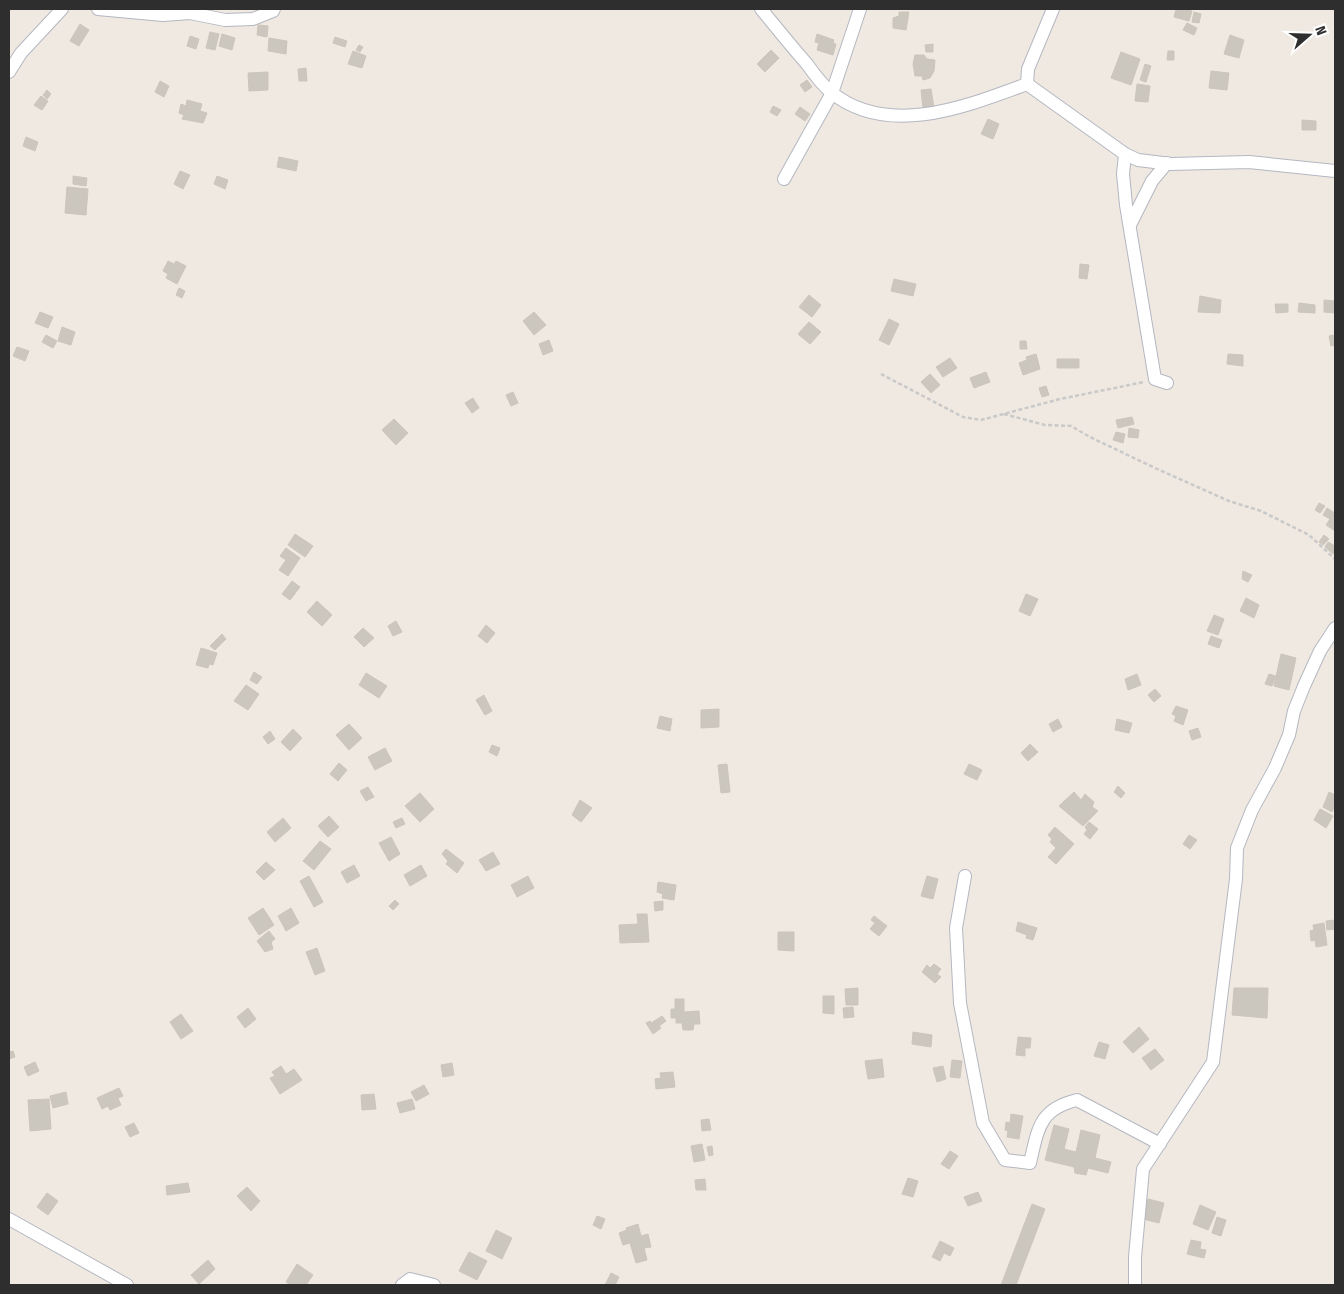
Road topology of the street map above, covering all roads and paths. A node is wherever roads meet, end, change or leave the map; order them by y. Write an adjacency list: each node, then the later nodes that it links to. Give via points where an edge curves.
1 (62, 9): 7 (street, via 21,53)
2 (98, 9): 3 (street, via 163,15 190,13 225,20 253,19)
3 (274, 9)
4 (761, 9): 9 (street)
5 (860, 9): 9 (street)
6 (1053, 9): 8 (street, via 1028,69)
7 (9, 72)
8 (1027, 84): 9 (street, via 950,110 911,115 880,114 856,108); 10 (street)
9 (832, 93): 13 (street)
10 (1125, 154): 11 (street, via 1138,160); 14 (street, via 1123,174)
11 (1167, 163): 12 (street, via 1249,162); 14 (street, via 1152,181)
12 (1335, 171)
13 (784, 179)
14 (1130, 225): 16 (street)
15 (880, 374): 17 (path, via 963,417 981,420)
16 (1161, 381): 17 (path, via 1060,399)
17 (1004, 414): 18 (path, via 1045,425 1071,426 1155,468 1309,535)
18 (1335, 559)
19 (1335, 628): 21 (street, via 1304,686 1289,735 1237,848 1213,1062)
20 (964, 876): 21 (street, via 956,928 960,1003 983,1123 1004,1160 1030,1163 1040,1123 1060,1104 1077,1100)
21 (1160, 1144): 26 (street, via 1143,1169)
22 (9, 1219): 23 (street)
23 (127, 1285)
24 (402, 1285): 25 (street, via 410,1279)
25 (434, 1285)
26 (1135, 1285)

